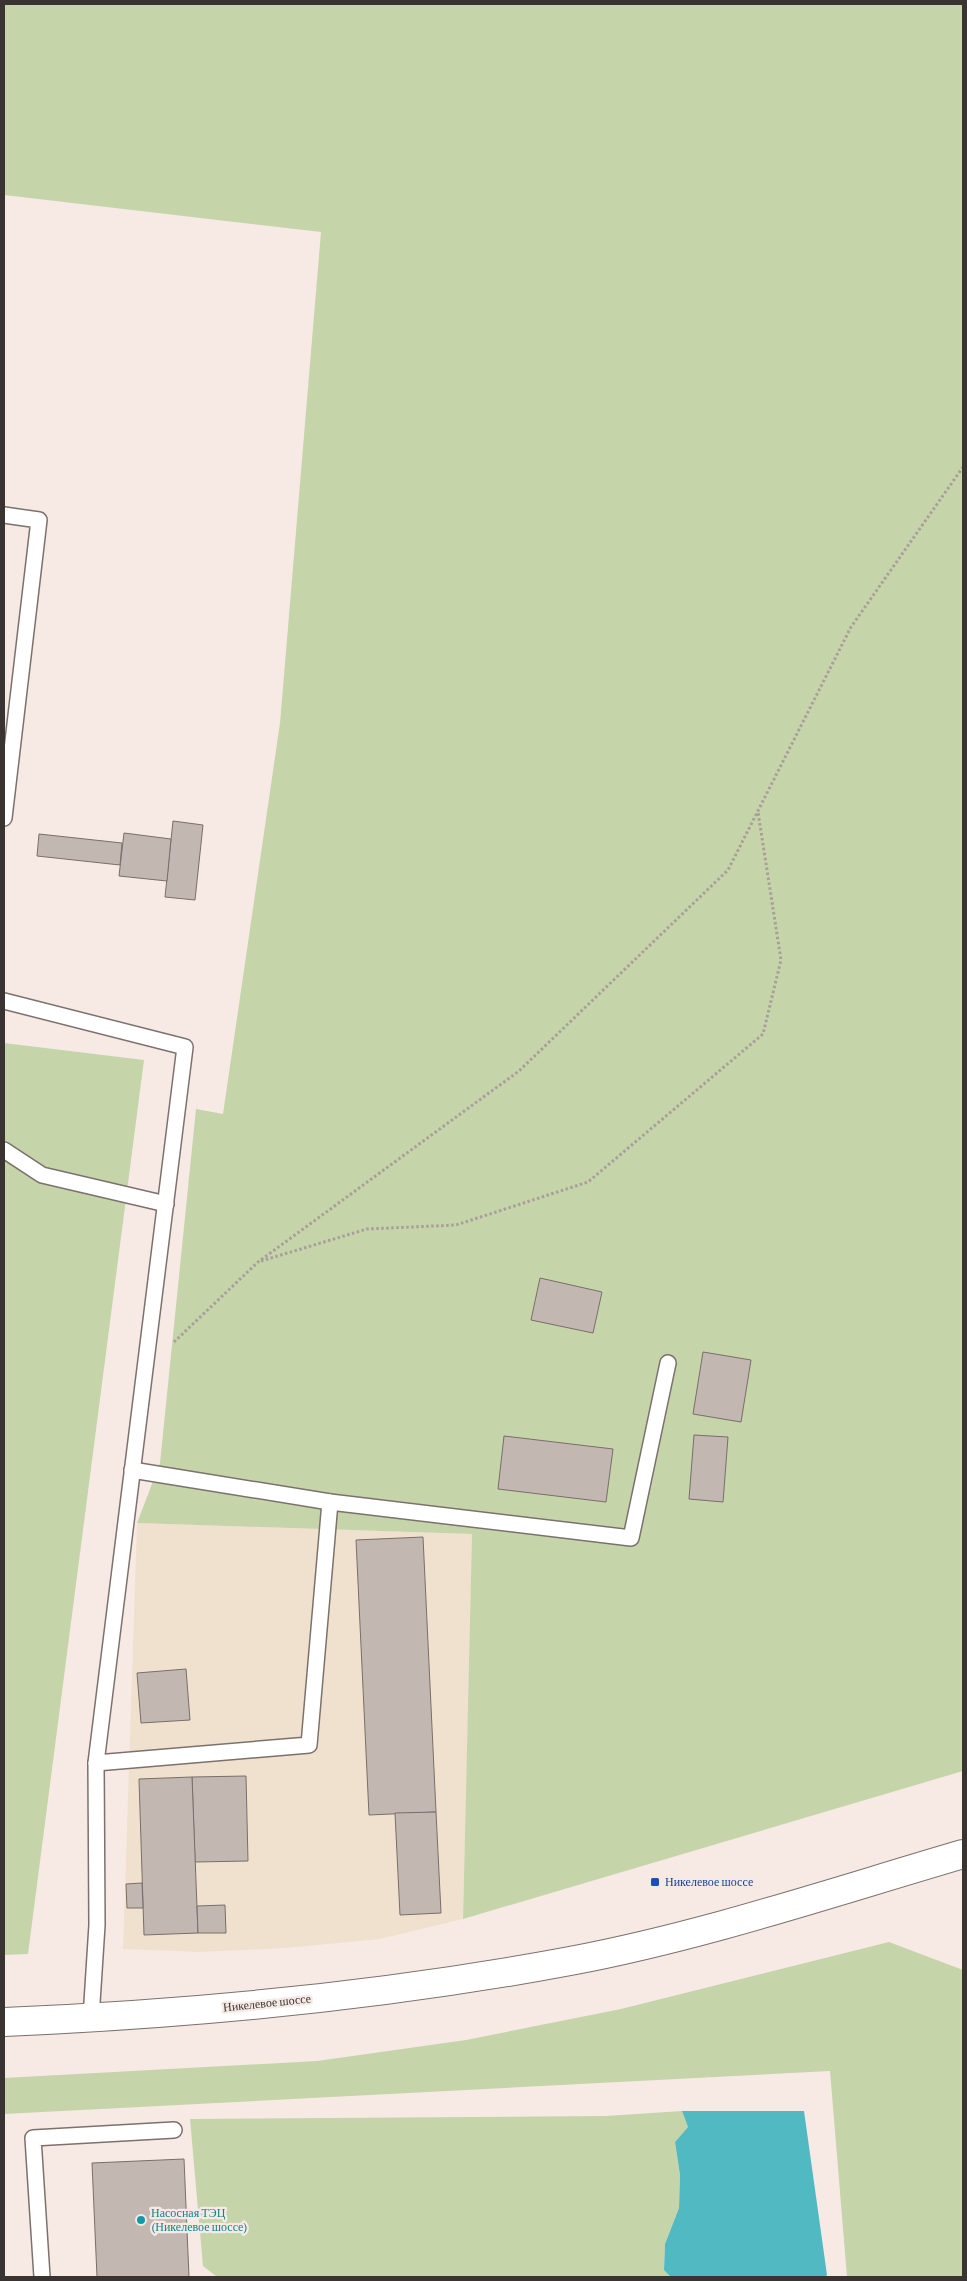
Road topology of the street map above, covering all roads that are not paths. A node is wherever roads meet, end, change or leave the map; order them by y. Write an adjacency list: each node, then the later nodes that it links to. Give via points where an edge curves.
1 (4, 515): 2 (lane, via 39,520)
2 (4, 818)
3 (4, 1001): 5 (lane, via 185,1046)
4 (4, 1150): 5 (lane, via 42,1175)
5 (166, 1204): 7 (lane)
6 (668, 1363): 8 (lane, via 631,1538)
7 (132, 1470): 8 (lane); 9 (lane)
8 (330, 1502): 9 (lane, via 309,1745)
9 (96, 1763): 11 (lane, via 97,1925)
10 (963, 1854): 11 (main road, Никелевое шоссе, via 789,1906 572,1961 415,1986 244,2006)
11 (91, 2018): 12 (main road, Никелевое шоссе)
12 (4, 2022)
13 (174, 2130): 14 (lane, via 33,2138)
14 (42, 2277)

